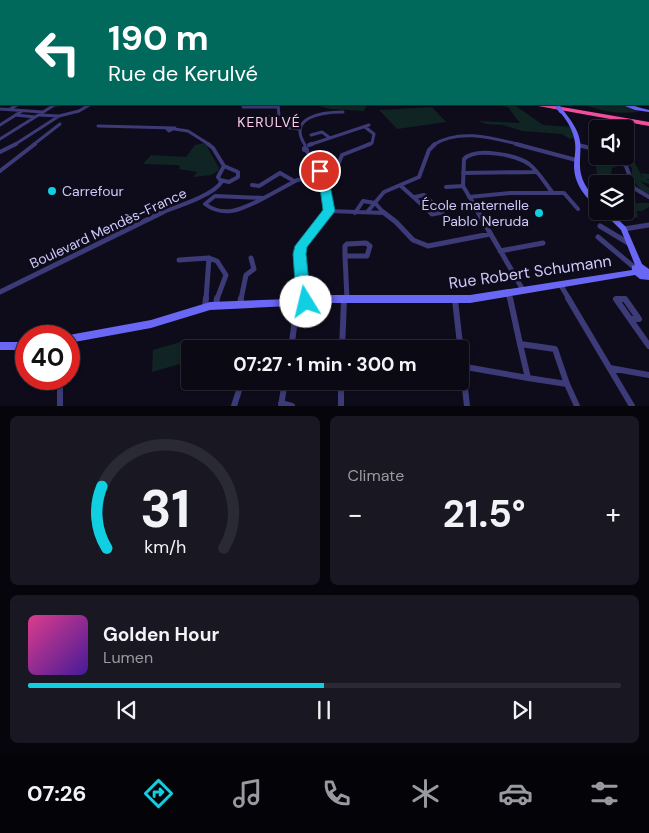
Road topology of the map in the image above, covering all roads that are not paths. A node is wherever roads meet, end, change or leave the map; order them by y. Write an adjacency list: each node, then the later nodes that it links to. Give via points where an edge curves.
1 (17, 105): 11 (street)
2 (54, 105): 15 (street)
3 (89, 105): 17 (street)
4 (278, 105): 9 (street); 18 (street)
5 (543, 105): 22 (highway)
6 (551, 105): 22 (highway)
7 (557, 105): 28 (street, bridge, via 575,133)
8 (624, 105): 13 (street)
9 (243, 107)
10 (0, 109): 11 (street)
11 (9, 110): 12 (street)
12 (22, 111): 15 (street); 16 (street)
13 (649, 111)
14 (343, 112): 24 (street, via 315,114 306,118)
15 (39, 115): 16 (street); 17 (street); 27 (street)
16 (16, 116): 20 (street)
17 (59, 116): 31 (street)
18 (279, 116): 19 (street); 24 (street, via 275,126)
19 (259, 118)
20 (1, 124)
21 (60, 124): 36 (street)
22 (649, 124)
23 (98, 126): 34 (street, via 188,131 206,141)
24 (299, 129): 29 (street)
25 (311, 135): 26 (street, via 322,132)
26 (330, 138): 29 (street); 40 (street, via 367,126 374,134 372,143 342,155 338,165)
27 (0, 139)
28 (578, 145): 30 (street); 32 (street)
29 (305, 148): 40 (street)
30 (589, 148)
31 (0, 152)
32 (576, 160): 44 (street, via 490,137 455,138 435,144 419,177); 48 (street, via 582,186)
33 (627, 165): 51 (street, via 627,177 632,186)
34 (224, 166): 35 (street); 38 (street)
35 (231, 169): 38 (street); 41 (street, Boulevard Mendès-France, via 238,172 238,177)
36 (0, 171)
37 (535, 172): 39 (street); 39 (street, via 526,162 514,157 476,153 465,157); 47 (street)
38 (220, 173): 41 (street, via 218,178)
39 (463, 173): 45 (street)
40 (322, 175): 42 (street); 55 (street)
41 (222, 181): 76 (street, Boulevard Mendès-France, via 210,192 147,219)
42 (294, 182): 43 (street, via 280,173 259,186); 52 (street)
43 (252, 185)
44 (401, 186): 49 (street); 53 (street, via 384,191)
45 (463, 186): 46 (street); 50 (street)
46 (446, 187)
47 (552, 192): 50 (street); 54 (street, via 564,193)
48 (589, 194)
49 (415, 197): 49 (street, via 432,214 442,212 424,195)
50 (469, 197): 63 (street)
51 (649, 197)
52 (264, 198): 52 (street, via 215,196 205,204 213,210 239,211)
53 (375, 203): 56 (street); 57 (street); 58 (street, via 363,201)
54 (578, 209)
55 (329, 211): 58 (street); 80 (street, via 301,246)
56 (368, 211): 57 (street); 58 (street)
57 (383, 212): 63 (street, via 409,238 422,245 434,246)
58 (354, 213)
59 (615, 220): 62 (street)
60 (649, 225): 62 (street)
61 (600, 226): 66 (street)
62 (624, 228): 66 (street)
63 (490, 234): 67 (street)
64 (598, 237): 72 (street, via 622,261)
65 (543, 243): 67 (street)
66 (631, 244): 72 (street)
67 (500, 251): 75 (street)
68 (345, 256): 68 (street, via 347,244 366,243 370,246 368,256); 78 (street)
69 (209, 258): 71 (street); 82 (street, via 217,261 226,275); 83 (street)
70 (251, 258): 81 (street, via 254,269 246,275)
71 (180, 260)
72 (637, 269): 73 (street); 74 (street, Rue Robert Schumann)
73 (648, 276)
74 (560, 284): 75 (street, Rue Robert Schumann); 94 (street)
75 (523, 290): 77 (street, Rue Robert Schumann)
76 (0, 292)
77 (507, 293): 79 (street, Rue Robert Schumann); 89 (street)
78 (345, 300): 79 (street, Rue Robert Schumann); 80 (street, Rue Robert Schumann); 87 (street)
79 (455, 300): 88 (street)
80 (300, 301): 81 (street, Rue Robert Schumann); 86 (street)
81 (240, 304): 82 (street, Rue Robert Schumann)
82 (216, 305): 83 (street, Rue Robert Schumann)
83 (205, 307): 85 (street, Rue Robert Schumann, via 151,324)
84 (630, 319): 92 (street)
85 (80, 337)
86 (293, 340)
87 (342, 340)
88 (459, 340)
89 (520, 344): 96 (street); 97 (street, via 555,349)
90 (0, 346): 91 (street)
91 (15, 346)
92 (649, 346)
93 (469, 368): 96 (street)
94 (610, 368): 95 (street); 110 (street)
95 (649, 374)
96 (528, 378): 97 (street)
97 (567, 384): 109 (street)
98 (60, 390): 104 (street)
99 (239, 390): 105 (street)
100 (284, 390): 103 (street)
101 (341, 390): 107 (street)
102 (465, 390): 108 (street)
103 (281, 404): 106 (street)
104 (60, 406)
105 (234, 406)
106 (292, 406)
107 (341, 406)
108 (467, 406)
109 (577, 406)
110 (632, 406)

